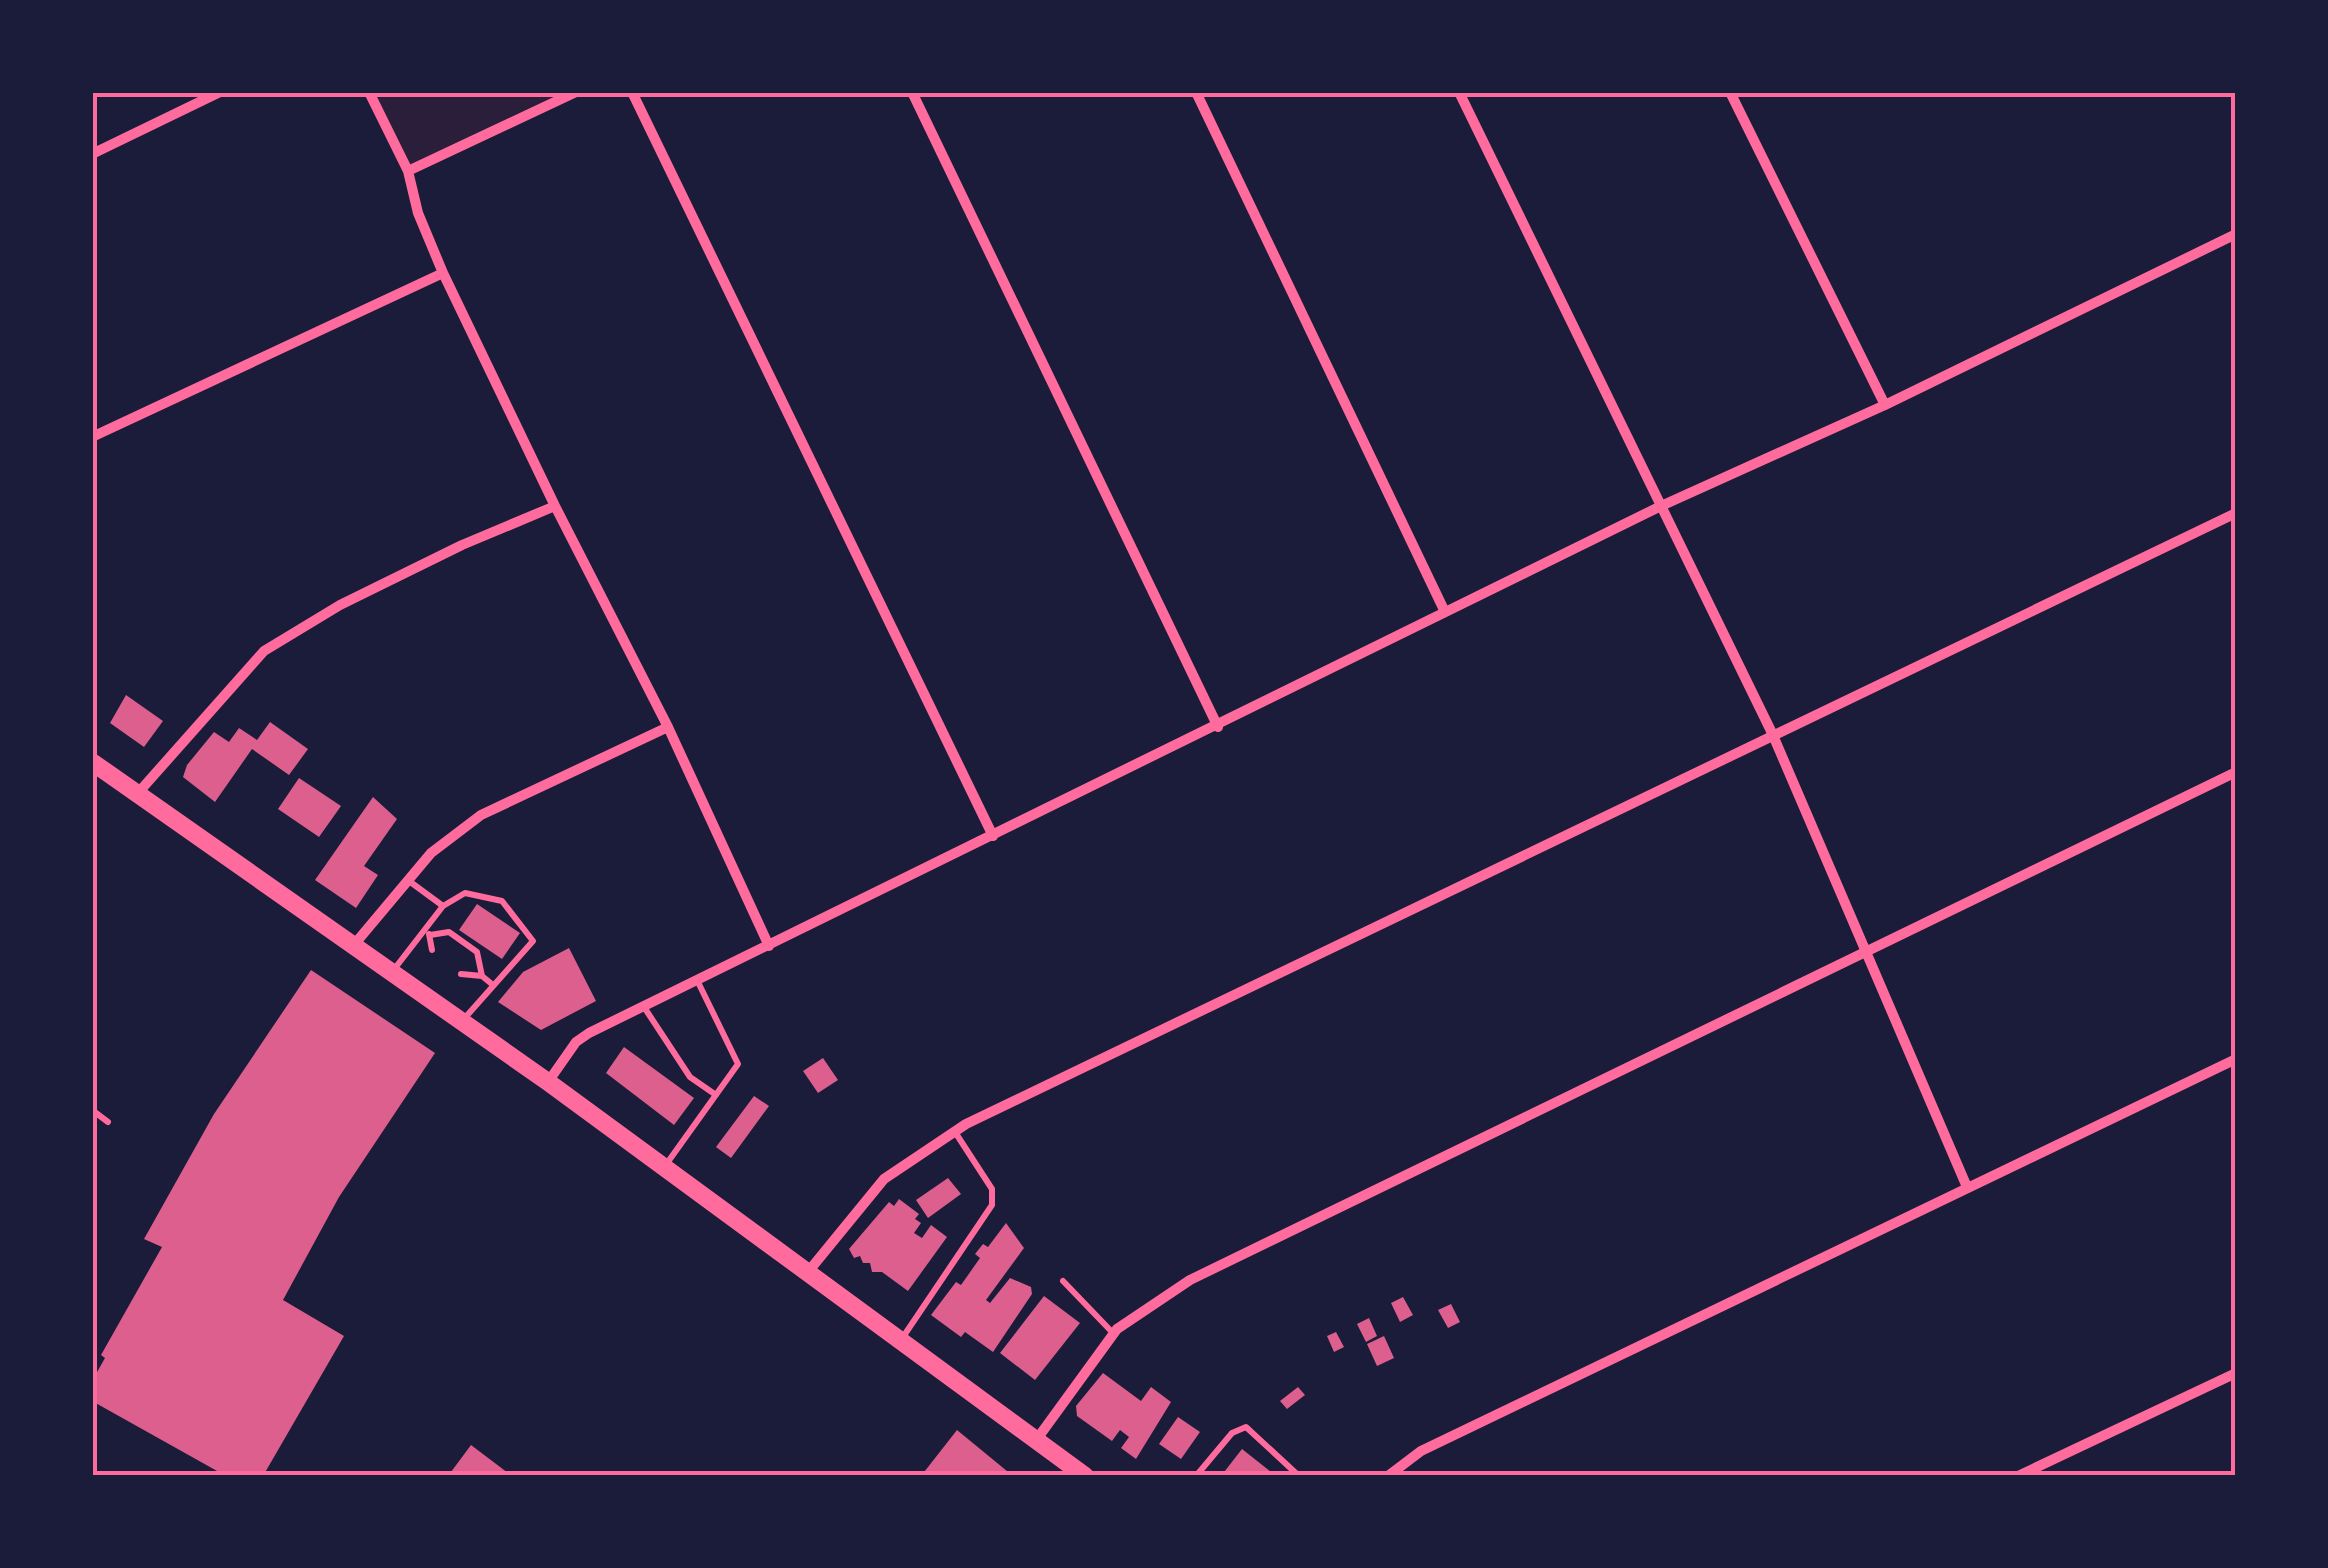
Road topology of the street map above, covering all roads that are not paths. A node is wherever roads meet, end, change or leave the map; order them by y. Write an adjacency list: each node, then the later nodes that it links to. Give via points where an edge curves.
1 (220, 92): 9 (street)
2 (369, 92): 10 (street)
3 (576, 92): 10 (street)
4 (632, 92): 25 (street)
5 (912, 92): 20 (street)
6 (1196, 92): 18 (street)
7 (1459, 92): 16 (street)
8 (1730, 92): 13 (street)
9 (92, 154)
10 (408, 171): 12 (street)
11 (2236, 234): 13 (street)
12 (444, 273): 14 (street); 15 (street)
13 (1885, 405): 16 (street)
14 (92, 437)
15 (555, 506): 19 (street); 24 (street, via 340,606 264,652)
16 (1661, 506): 18 (street); 21 (street)
17 (2236, 513): 21 (street)
18 (1445, 612): 20 (street)
19 (668, 727): 26 (street, via 480,814); 30 (street)
20 (1218, 727): 25 (street)
21 (1772, 733): 32 (street); 45 (street)
22 (92, 762): 24 (main road)
23 (2236, 772): 32 (street)
24 (138, 793): 29 (main road)
25 (993, 836): 30 (street)
26 (408, 880): 27 (lane); 29 (street)
27 (443, 906): 28 (lane); 37 (lane, via 465,893 502,901 533,941)
28 (427, 933): 31 (lane); 33 (lane); 35 (lane, via 448,932 476,952)
29 (353, 946): 33 (main road)
30 (769, 946): 36 (street)
31 (432, 950)
32 (1863, 951): 47 (street); 50 (street, via 1190,1280)
33 (392, 972): 39 (main road)
34 (461, 974): 35 (lane)
35 (482, 976): 37 (lane)
36 (697, 980): 38 (street); 42 (lane, via 738,1064)
37 (493, 985): 39 (lane)
38 (644, 1007): 41 (street, via 576,1042); 42 (lane, via 690,1077)
39 (462, 1021): 41 (main road)
40 (2236, 1059): 47 (street)
41 (548, 1082): 46 (main road)
42 (716, 1096): 46 (lane)
43 (92, 1110): 44 (lane)
44 (108, 1122)
45 (955, 1132): 48 (street, via 884,1180); 51 (lane, via 986,1178 992,1205)
46 (664, 1166): 48 (main road)
47 (1968, 1187): 57 (street, via 1421,1452)
48 (808, 1272): 51 (main road)
49 (1062, 1281): 50 (lane)
50 (1114, 1334): 53 (street)
51 (901, 1340): 53 (main road)
52 (2236, 1373): 58 (street)
53 (1037, 1439): 54 (main road)
54 (1084, 1476)
55 (1196, 1476): 56 (lane, via 1232,1433 1246,1427)
56 (1299, 1476)
57 (1388, 1476)
58 (2018, 1476)

